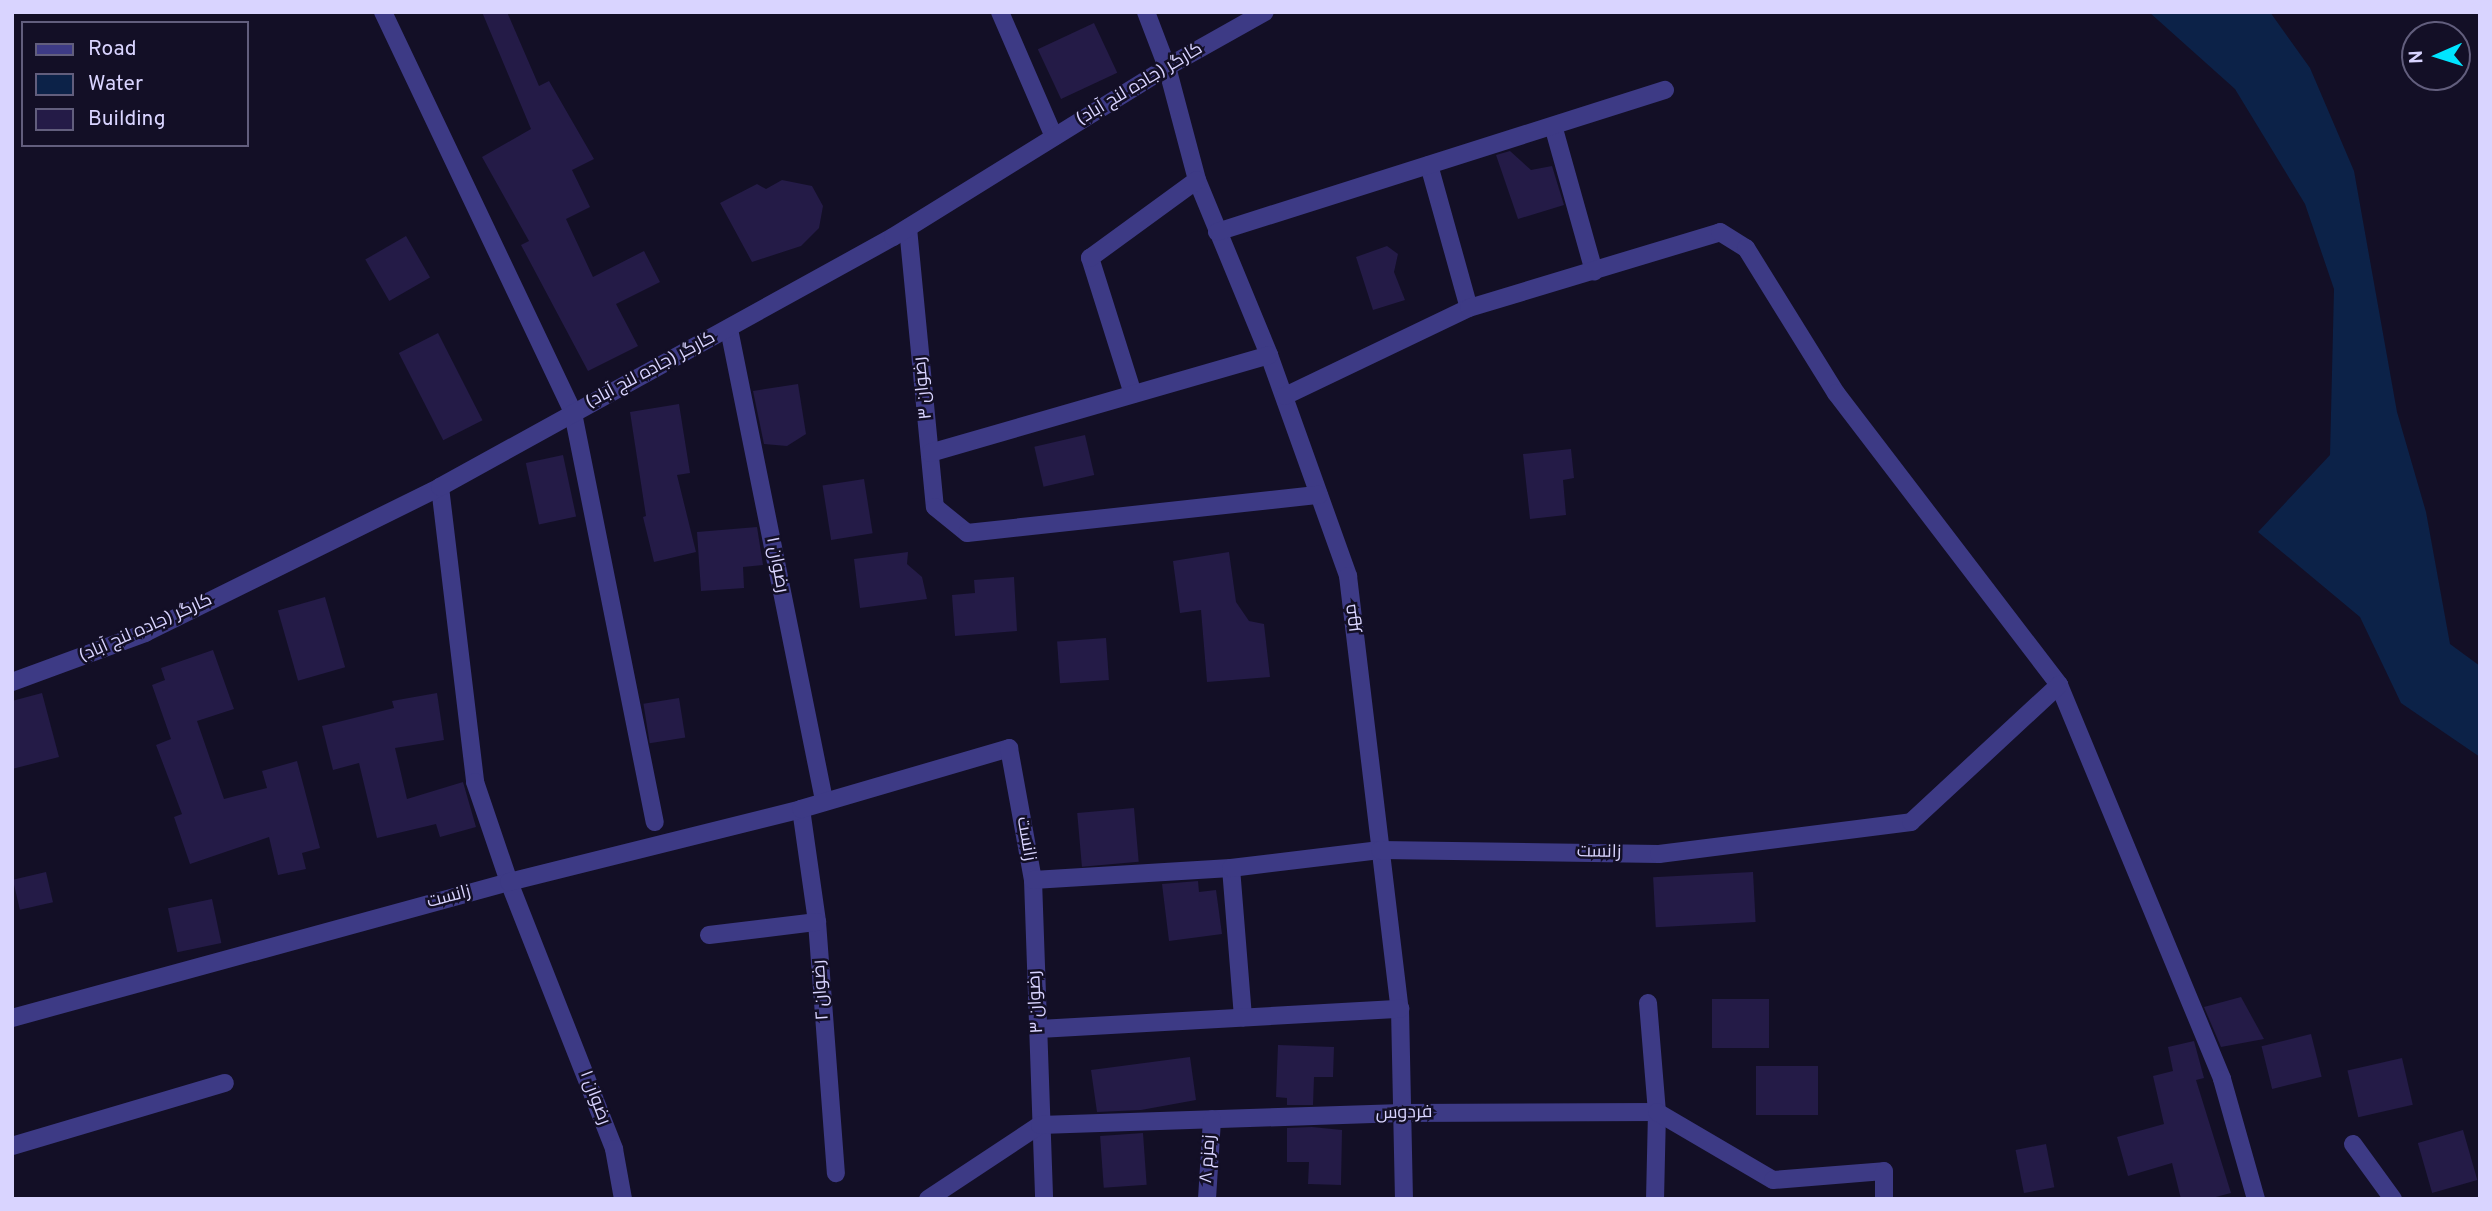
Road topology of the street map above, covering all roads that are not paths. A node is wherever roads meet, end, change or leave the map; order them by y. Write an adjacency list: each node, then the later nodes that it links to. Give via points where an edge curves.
1 (383, 12): 19 (street)
2 (1000, 12): 8 (street)
3 (1146, 12): 5 (street, مهر)
4 (1265, 12): 5 (street, کارگر (جاده لنج آباد))
5 (1167, 67): 8 (street, کارگر (جاده لنج آباد)); 10 (street, مهر)
6 (1665, 90): 7 (street)
7 (1554, 129): 9 (street); 13 (street)
8 (1054, 137): 11 (street, کارگر (جاده لنج آباد))
9 (1429, 165): 12 (street); 14 (street)
10 (1197, 180): 12 (street, مهر); 17 (street, via 1090,258)
11 (908, 228): 15 (street, کارگر (جاده لنج آباد)); 20 (street, رضوان ۳)
12 (1217, 232): 16 (street, مهر)
13 (1594, 271): 14 (street); 24 (street, via 1720,232 1746,248 1836,393)
14 (1469, 308): 18 (street)
15 (729, 329): 19 (street, کارگر (جاده لنج آباد)); 25 (street, رضوان ۱)
16 (1269, 355): 17 (street); 18 (street, مهر)
17 (1133, 394): 20 (street)
18 (1285, 396): 22 (street, مهر)
19 (573, 413): 21 (street, کارگر (جاده لنج آباد)); 27 (street)
20 (930, 453): 22 (street, رضوان ۳, via 935,507 967,533)
21 (440, 487): 23 (street, کارگر (جاده لنج آباد), via 145,633); 31 (street, رضوان ۱, via 475,782)
22 (1319, 495): 28 (street, مهر, via 1348,576)
23 (12, 682)
24 (2059, 685): 28 (street, زانست, via 1911,822 1659,854); 54 (street, via 2222,1079)
25 (824, 801): 26 (street, زانست); 30 (street, زانست, via 1009,748)
26 (801, 809): 31 (street, زانست); 32 (street, رضوان ۲)
27 (655, 822)
28 (1380, 850): 29 (street, زانست); 35 (street, مهر)
29 (1231, 868): 30 (street, زانست); 37 (street)
30 (1033, 880): 38 (street, رضوان ۳)
31 (509, 882): 36 (street, زانست); 47 (street, رضوان ۱, via 614,1149)
32 (817, 922): 33 (street); 46 (street, رضوان ۲)
33 (709, 935)
34 (1648, 1003): 40 (street)
35 (1400, 1009): 37 (street); 41 (street, مهر)
36 (12, 1018)
37 (1242, 1018): 38 (street)
38 (1039, 1029): 43 (street, رضوان ۳)
39 (225, 1083): 45 (street)
40 (1657, 1112): 41 (street, فردوس); 52 (street); 53 (street, via 1773,1180 1884,1171)
41 (1402, 1113): 42 (street, فردوس); 51 (street, مهر)
42 (1212, 1119): 43 (street, فردوس); 50 (street, زمزم ۸)
43 (1040, 1125): 48 (street); 49 (street, رضوان ۳)
44 (2353, 1144): 55 (street)
45 (12, 1146)
46 (836, 1172)
47 (624, 1199)
48 (928, 1199)
49 (1044, 1199)
50 (1207, 1199)
51 (1404, 1199)
52 (1655, 1199)
53 (1884, 1199)
54 (2256, 1199)
55 (2393, 1199)

